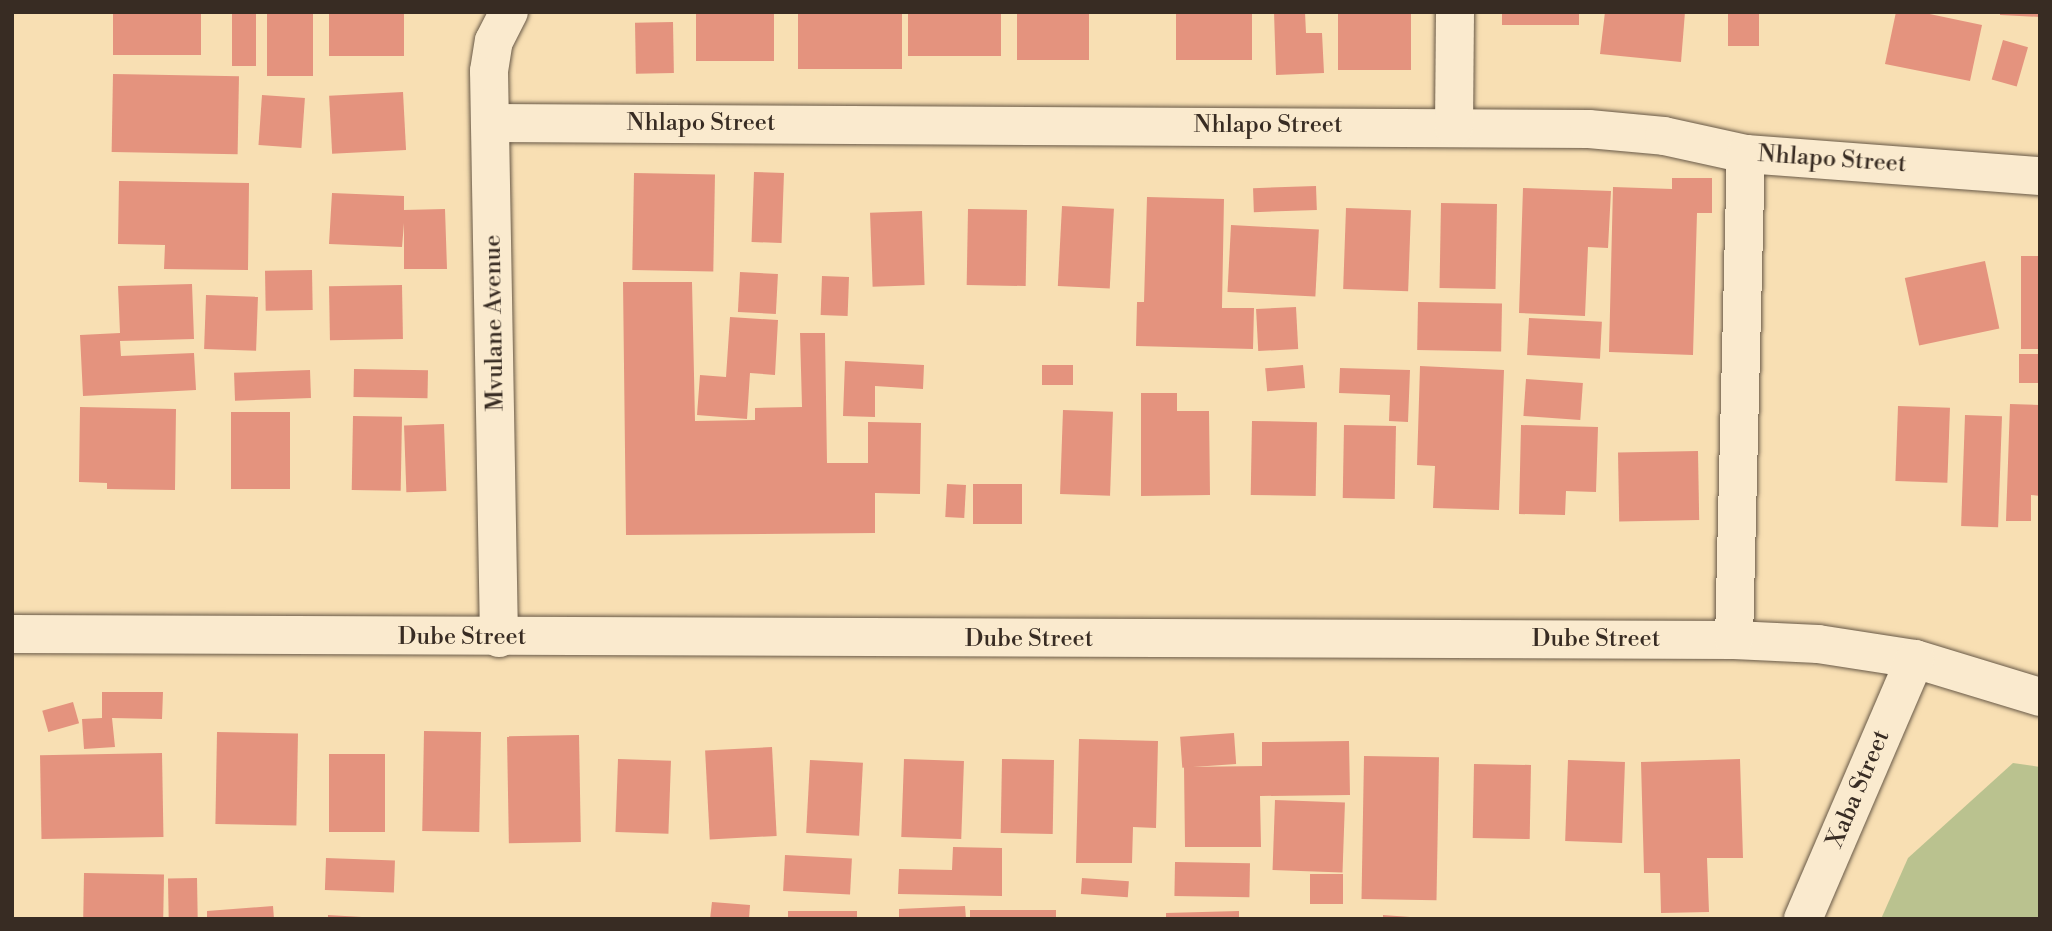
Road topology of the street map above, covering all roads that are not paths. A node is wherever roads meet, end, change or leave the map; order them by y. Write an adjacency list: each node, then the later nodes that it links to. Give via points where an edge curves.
1 (509, 12): 3 (street, Mvulane Avenue, via 494,41 489,71)
2 (1455, 12): 4 (street)
3 (493, 123): 4 (street, Nhlapo Street); 8 (street, Mvulane Avenue)
4 (1454, 127): 5 (street, Nhlapo Street, via 1589,129 1664,136)
5 (1746, 154): 6 (street, Nhlapo Street); 9 (street)
6 (2040, 176)
7 (12, 634): 8 (street, Dube Street)
8 (499, 638): 9 (street, Dube Street)
9 (1734, 640): 10 (street, Dube Street, via 1818,644)
10 (1915, 659): 11 (street, Dube Street); 12 (street, Xaba Street)
11 (2040, 697)
12 (1803, 919)

